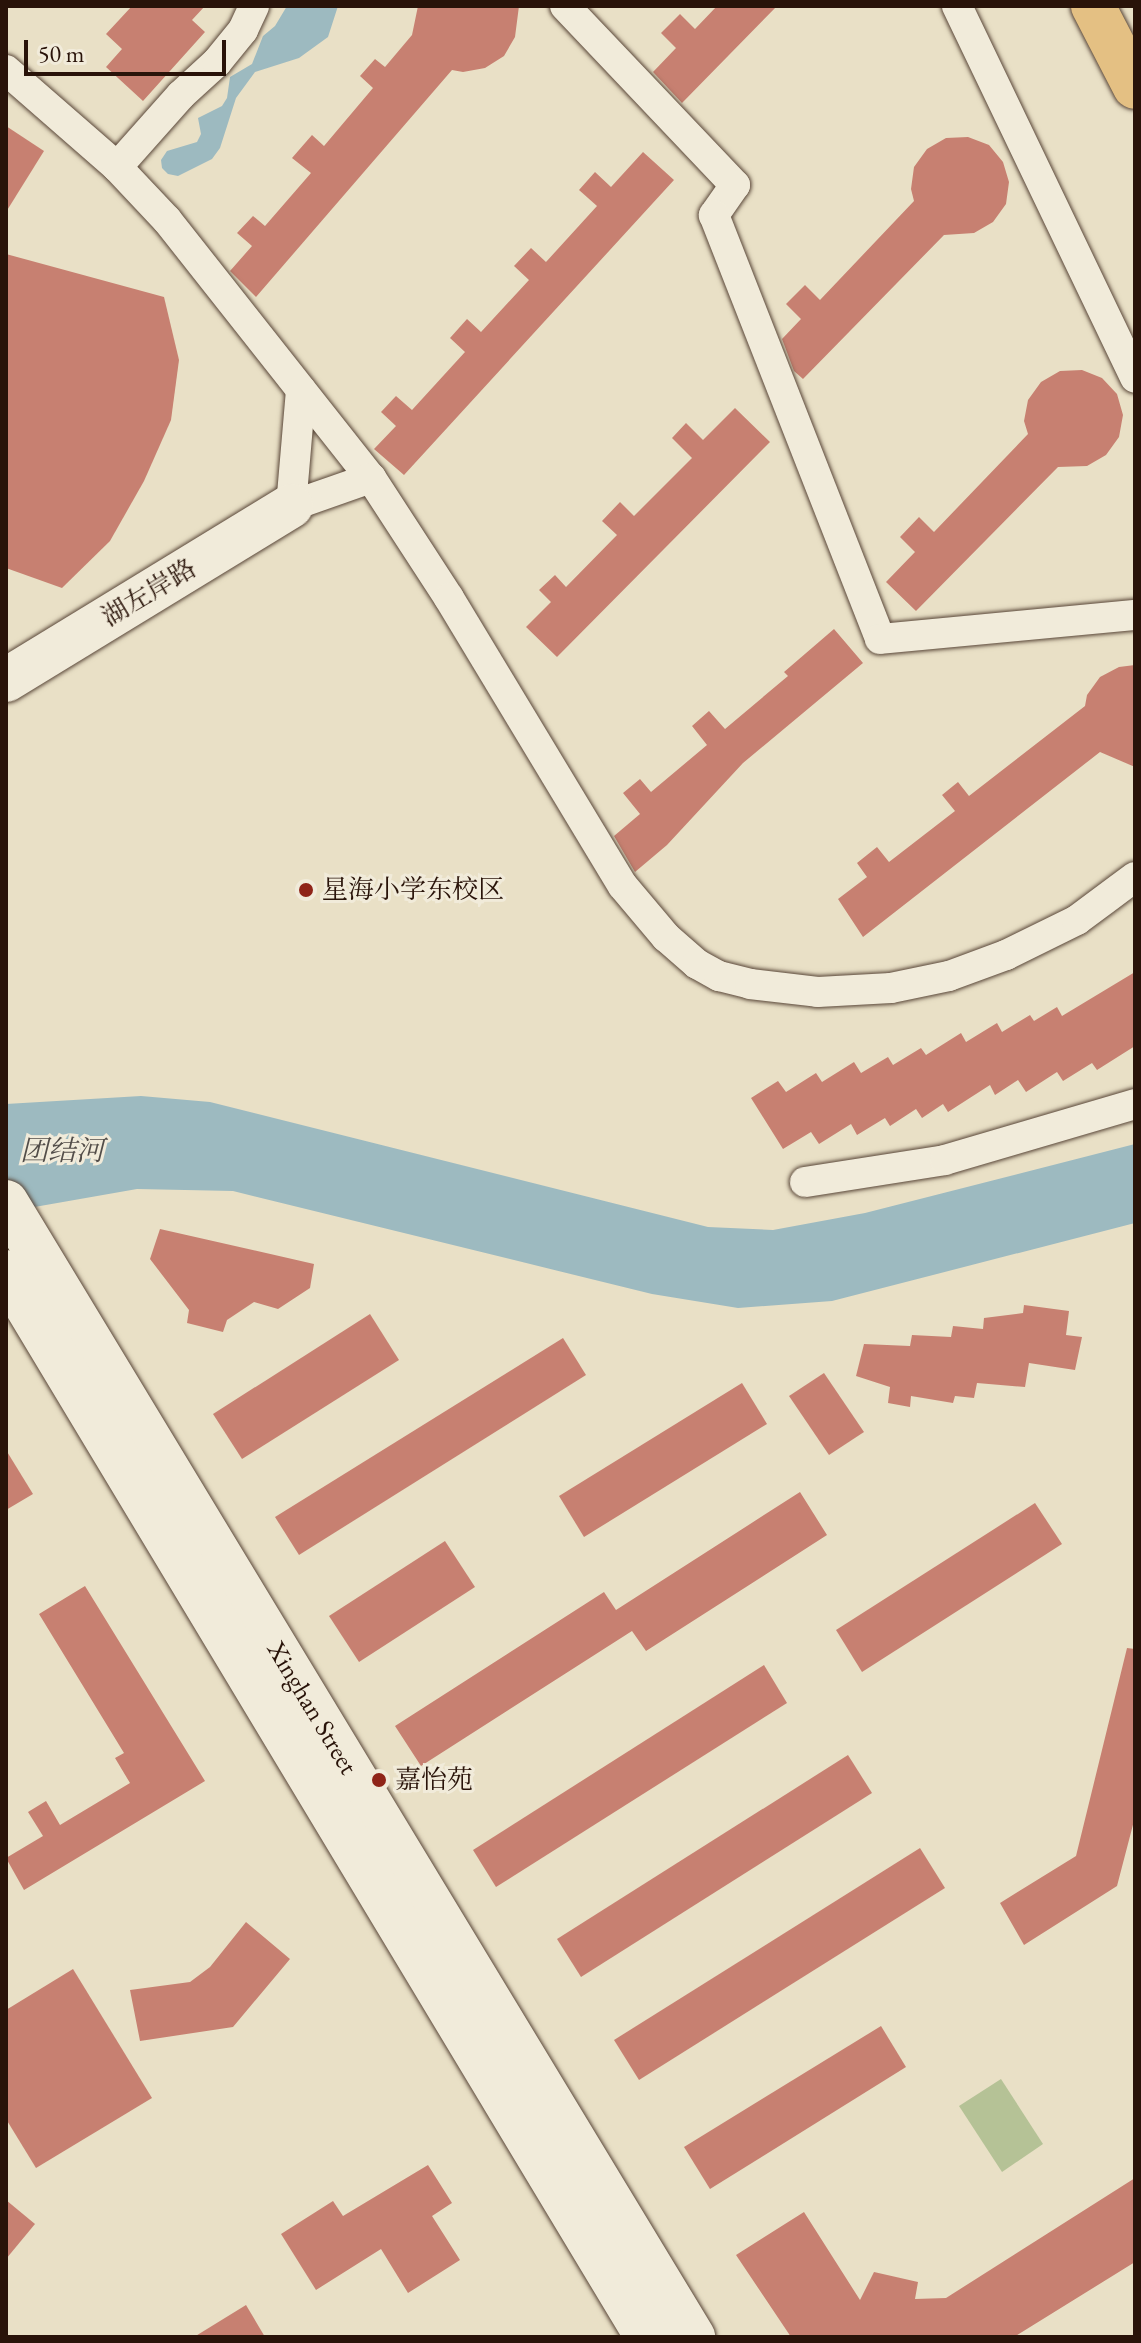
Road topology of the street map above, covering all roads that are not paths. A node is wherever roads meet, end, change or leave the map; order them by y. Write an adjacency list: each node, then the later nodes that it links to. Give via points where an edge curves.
1 (254, 6): 7 (street, via 243,30 217,62)
2 (565, 6): 12 (street, via 735,185 714,215 880,639)
3 (957, 6): 8 (street)
4 (1097, 10): 6 (main road)
5 (6, 70): 7 (street)
6 (1135, 87)
7 (117, 167): 9 (street, via 167,220)
8 (1135, 378)
9 (301, 390): 10 (street); 11 (street)
10 (371, 478): 11 (street); 14 (street, via 623,886 666,937 719,976 818,992 891,988 949,976 1077,920)
11 (291, 506): 13 (main road, 湖左岸路)
12 (1135, 615)
13 (6, 680)
14 (1135, 877)
15 (1135, 1104): 16 (street, via 945,1160)
16 (805, 1182)
17 (14, 1215): 20 (main road, Xinghan Street)
18 (6, 1272): 19 (main road, Xinghan Street)
19 (647, 2337)
20 (693, 2337)

